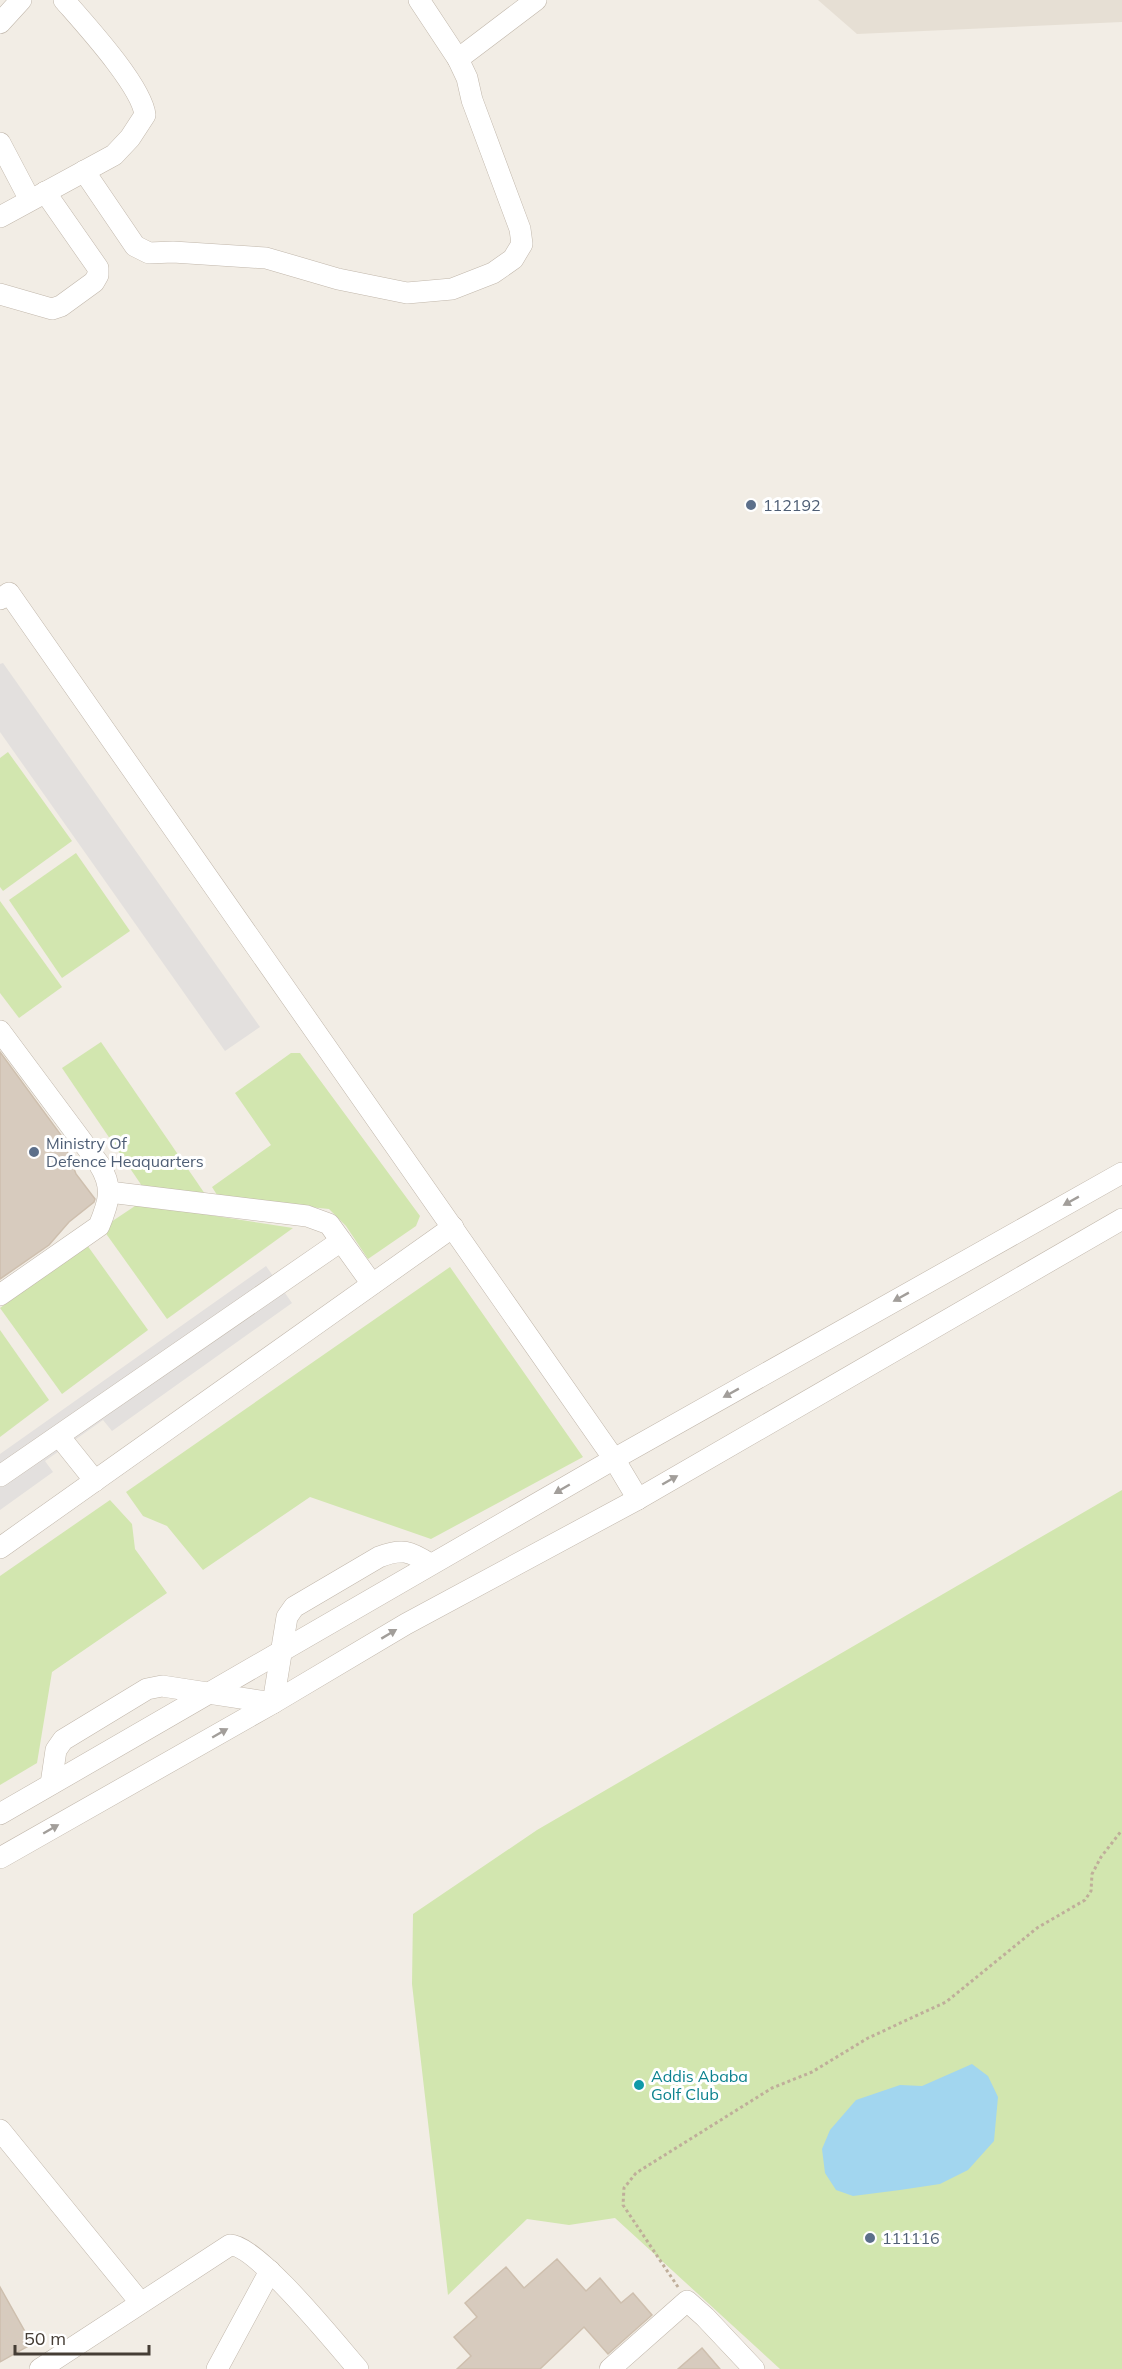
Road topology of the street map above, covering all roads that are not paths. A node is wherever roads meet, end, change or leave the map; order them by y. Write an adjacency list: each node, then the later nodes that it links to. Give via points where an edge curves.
1 (21, 0): 5 (lane)
2 (64, 0): 8 (lane, via 116,61 145,111 144,119 114,155)
3 (419, 0): 6 (lane)
4 (536, 0): 6 (lane)
5 (0, 23)
6 (458, 59): 8 (lane, via 520,229 522,244 513,259 493,273 452,289 407,293 338,279 266,258 149,254 135,246)
7 (0, 143): 9 (lane)
8 (84, 171): 9 (lane)
9 (38, 196): 10 (lane); 11 (lane, via 98,267 98,275 94,282 52,309)
10 (0, 217)
11 (0, 294)
12 (3, 591): 17 (lane)
13 (0, 1031): 15 (lane, via 99,1164)
14 (1122, 1173): 22 (lane, one-way to 22)
15 (109, 1192): 18 (lane, via 307,1216 329,1224); 20 (lane, via 99,1226)
16 (1122, 1219): 25 (lane, one-way to 16)
17 (453, 1227): 19 (lane); 22 (lane)
18 (341, 1240): 19 (lane); 21 (lane)
19 (372, 1284): 24 (lane)
20 (0, 1295)
21 (58, 1436): 23 (lane); 24 (lane)
22 (614, 1459): 25 (lane); 27 (lane, one-way to 27)
23 (0, 1476)
24 (95, 1481): 26 (lane)
25 (638, 1499): 30 (lane, one-way to 25, via 406,1624)
26 (0, 1548)
27 (430, 1564): 28 (lane); 28 (lane, via 408,1551 393,1551 379,1557 294,1607 287,1617)
28 (283, 1650): 29 (lane); 30 (lane)
29 (208, 1693): 30 (lane); 31 (lane); 31 (lane, via 162,1686 147,1689 63,1740 56,1750)
30 (273, 1703): 33 (lane, one-way to 30)
31 (51, 1784): 32 (lane)
32 (0, 1814)
33 (0, 1858)
34 (0, 2130): 36 (lane)
35 (270, 2271): 36 (lane, via 243,2249 230,2245); 38 (lane); 39 (lane)
36 (140, 2302): 37 (lane)
37 (40, 2369)
38 (217, 2369)
39 (358, 2369)
40 (610, 2369): 41 (lane, via 687,2301)
41 (754, 2369)

